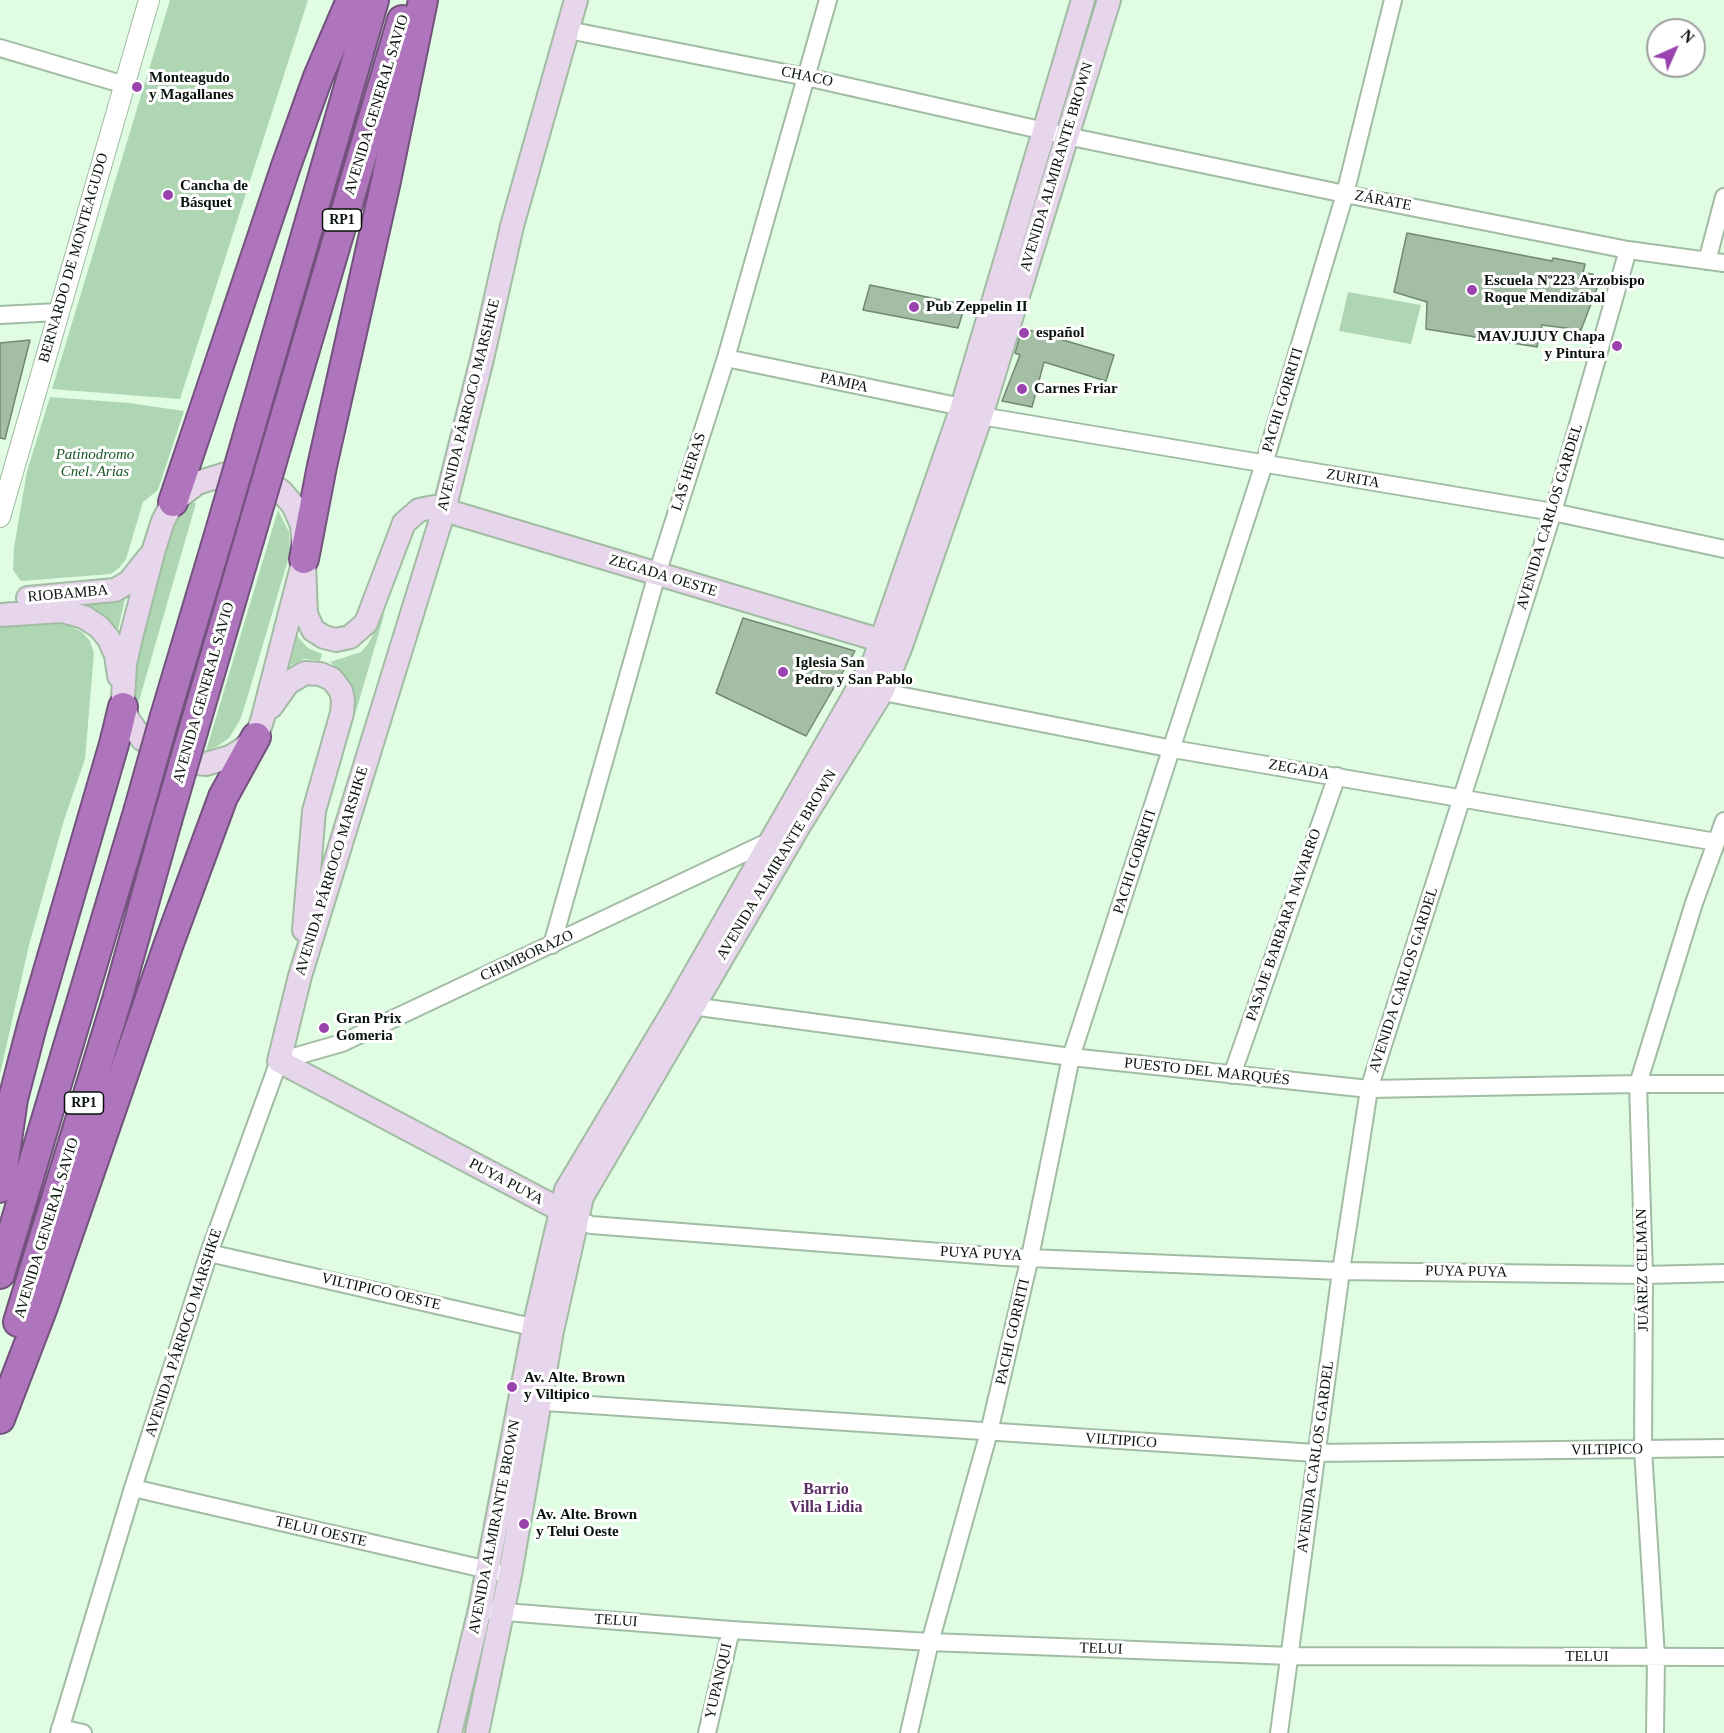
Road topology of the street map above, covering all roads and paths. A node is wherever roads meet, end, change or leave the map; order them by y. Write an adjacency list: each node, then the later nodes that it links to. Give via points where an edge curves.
1 (149, 0): 14 (street, BERNARDO DE MONTEAGUDO)
2 (351, 0): 26 (highway, via 286,166)
3 (374, 0): 63 (highway, AVENIDA GENERAL SAVIO / RP1, bridge)
4 (408, 0): 66 (highway, AVENIDA GENERAL SAVIO / RP1, bridge, via 117,1000)
5 (423, 0): 32 (highway)
6 (576, 0): 11 (main road, AVENIDA PÁRROCO MARSHKE)
7 (828, 0): 13 (street, LAS HERAS)
8 (1083, 0): 15 (main road, AVENIDA ALMIRANTE BROWN)
9 (1108, 0): 16 (main road, AVENIDA ALMIRANTE BROWN)
10 (1392, 0): 17 (street, PACHI GORRITI)
11 (568, 30): 13 (street, CHACO); 27 (main road, AVENIDA PÁRROCO MARSHKE, via 512,226)
12 (0, 48): 14 (street)
13 (806, 77): 15 (street, CHACO); 23 (street, LAS HERAS)
14 (125, 85): 21 (street, BERNARDO DE MONTEAGUDO)
15 (1044, 131): 16 (street, ZÁRATE); 24 (main road, AVENIDA ALMIRANTE BROWN)
16 (1066, 136): 17 (street, ZÁRATE); 24 (main road, AVENIDA ALMIRANTE BROWN)
17 (1345, 194): 19 (street, ZÁRATE); 25 (street, PACHI GORRITI)
18 (1724, 197): 20 (street)
19 (1628, 250): 20 (street, ZÁRATE); 28 (street, AVENIDA CARLOS GARDEL)
20 (1716, 262)
21 (58, 312): 22 (street); 29 (street, BERNARDO DE MONTEAGUDO)
22 (0, 315)
23 (726, 358): 24 (street, PAMPA); 33 (street, LAS HERAS)
24 (972, 412): 25 (street, ZURITA); 36 (main road, AVENIDA ALMIRANTE BROWN)
25 (1264, 464): 28 (street, ZURITA); 41 (street, PACHI GORRITI)
26 (173, 502): 30 (main road); 32 (main road, via 197,483 216,476 242,474 266,481 287,496 297,513 302,525)
27 (444, 510): 32 (main road, via 425,508 407,519 366,623 350,637 324,638 310,625); 33 (main road, ZEGADA OESTE); 49 (main road, AVENIDA PÁRROCO MARSHKE)
28 (1553, 512): 31 (street, ZURITA); 43 (street, AVENIDA CARLOS GARDEL)
29 (0, 517)
30 (154, 549): 34 (main road, RIOBAMBA, via 129,582 115,590); 39 (main road, via 125,664)
31 (1724, 549)
32 (304, 559): 40 (main road)
33 (657, 574): 36 (main road, ZEGADA OESTE); 48 (street, LAS HERAS)
34 (0, 600)
35 (0, 615): 39 (main road, RIOBAMBA, via 62,611 92,622 106,635 116,655)
36 (891, 644): 37 (main road, AVENIDA ALMIRANTE BROWN, via 874,661); 38 (main road, AVENIDA ALMIRANTE BROWN)
37 (860, 687): 38 (street, ZEGADA); 46 (main road, AVENIDA ALMIRANTE BROWN)
38 (882, 692): 41 (street, ZEGADA); 45 (main road, AVENIDA ALMIRANTE BROWN)
39 (123, 703): 40 (main road, via 129,721 142,739 167,755 189,762 221,761 243,749); 57 (highway, via 26,1047 13,1099)
40 (259, 729): 49 (main road, via 288,684 305,673 326,675 341,691 342,713 313,818); 68 (highway, via 223,797)
41 (1173, 749): 42 (street, ZEGADA); 51 (street, PACHI GORRITI)
42 (1337, 776): 43 (street, ZEGADA); 53 (street, PASAJE BARBARA NAVARRO)
43 (1462, 799): 47 (street, ZEGADA); 56 (street, AVENIDA CARLOS GARDEL)
44 (1724, 821): 47 (street, JUÁREZ CELMAN)
45 (799, 826): 46 (street, CHIMBORAZO); 50 (main road, AVENIDA ALMIRANTE BROWN)
46 (771, 841): 48 (street, CHIMBORAZO); 50 (main road, AVENIDA ALMIRANTE BROWN)
47 (1716, 842): 54 (street, JUÁREZ CELMAN)
48 (552, 945): 52 (street, CHIMBORAZO, via 342,1043)
49 (300, 975): 52 (main road, AVENIDA PÁRROCO MARSHKE)
50 (686, 1005): 51 (street, PUESTO DEL MARQUÉS); 58 (main road, AVENIDA ALMIRANTE BROWN, via 566,1190)
51 (1071, 1057): 53 (street, PUESTO DEL MARQUÉS); 60 (street, PACHI GORRITI)
52 (279, 1061): 58 (main road, PUYA PUYA); 59 (street, AVENIDA PÁRROCO MARSHKE)
53 (1232, 1075): 56 (street, PUESTO DEL MARQUÉS)
54 (1638, 1084): 55 (street, PUESTO DEL MARQUÉS); 56 (street, PUESTO DEL MARQUÉS); 64 (street, JUÁREZ CELMAN)
55 (1724, 1084)
56 (1369, 1089): 61 (street, AVENIDA CARLOS GARDEL)
57 (0, 1188)
58 (568, 1215): 60 (street, PUYA PUYA, via 591,1225); 65 (main road, AVENIDA ALMIRANTE BROWN)
59 (209, 1253): 65 (street, VILTIPICO OESTE); 73 (street, AVENIDA PÁRROCO MARSHKE)
60 (1030, 1257): 61 (street, PUYA PUYA); 69 (street, PACHI GORRITI)
61 (1341, 1271): 64 (street, PUYA PUYA); 72 (street, AVENIDA CARLOS GARDEL)
62 (1724, 1273): 64 (street, PUYA PUYA)
63 (0, 1274)
64 (1644, 1275): 71 (street, JUÁREZ CELMAN)
65 (543, 1329): 67 (main road, AVENIDA ALMIRANTE BROWN)
66 (0, 1385)
67 (530, 1401): 69 (street, VILTIPICO); 74 (main road, AVENIDA ALMIRANTE BROWN); 75 (main road, AVENIDA ALMIRANTE BROWN)
68 (0, 1419)
69 (989, 1432): 72 (street, VILTIPICO); 78 (street, PACHI GORRITI)
70 (1724, 1448): 71 (street, VILTIPICO)
71 (1643, 1449): 72 (street, VILTIPICO); 80 (street, JUÁREZ CELMAN)
72 (1316, 1453): 79 (street, AVENIDA CARLOS GARDEL)
73 (132, 1488): 74 (street, TELUI OESTE); 82 (street, AVENIDA PÁRROCO MARSHKE)
74 (488, 1571): 75 (street, TELUI OESTE); 76 (main road, AVENIDA ALMIRANTE BROWN)
75 (510, 1575): 76 (main road, AVENIDA ALMIRANTE BROWN)
76 (491, 1611): 77 (street, TELUI); 84 (main road, AVENIDA ALMIRANTE BROWN); 85 (main road, AVENIDA ALMIRANTE BROWN)
77 (730, 1630): 78 (street, TELUI); 86 (street, YUPANQUI)
78 (930, 1642): 79 (street, TELUI); 87 (street, PACHI GORRITI)
79 (1290, 1656): 80 (street, TELUI); 88 (street, AVENIDA CARLOS GARDEL)
80 (1656, 1657): 81 (street, TELUI); 89 (street, JUÁREZ CELMAN)
81 (1724, 1657)
82 (59, 1730): 83 (street)
83 (83, 1733)
84 (450, 1733)
85 (477, 1733)
86 (707, 1733)
87 (909, 1733)
88 (1279, 1733)
89 (1655, 1733)

